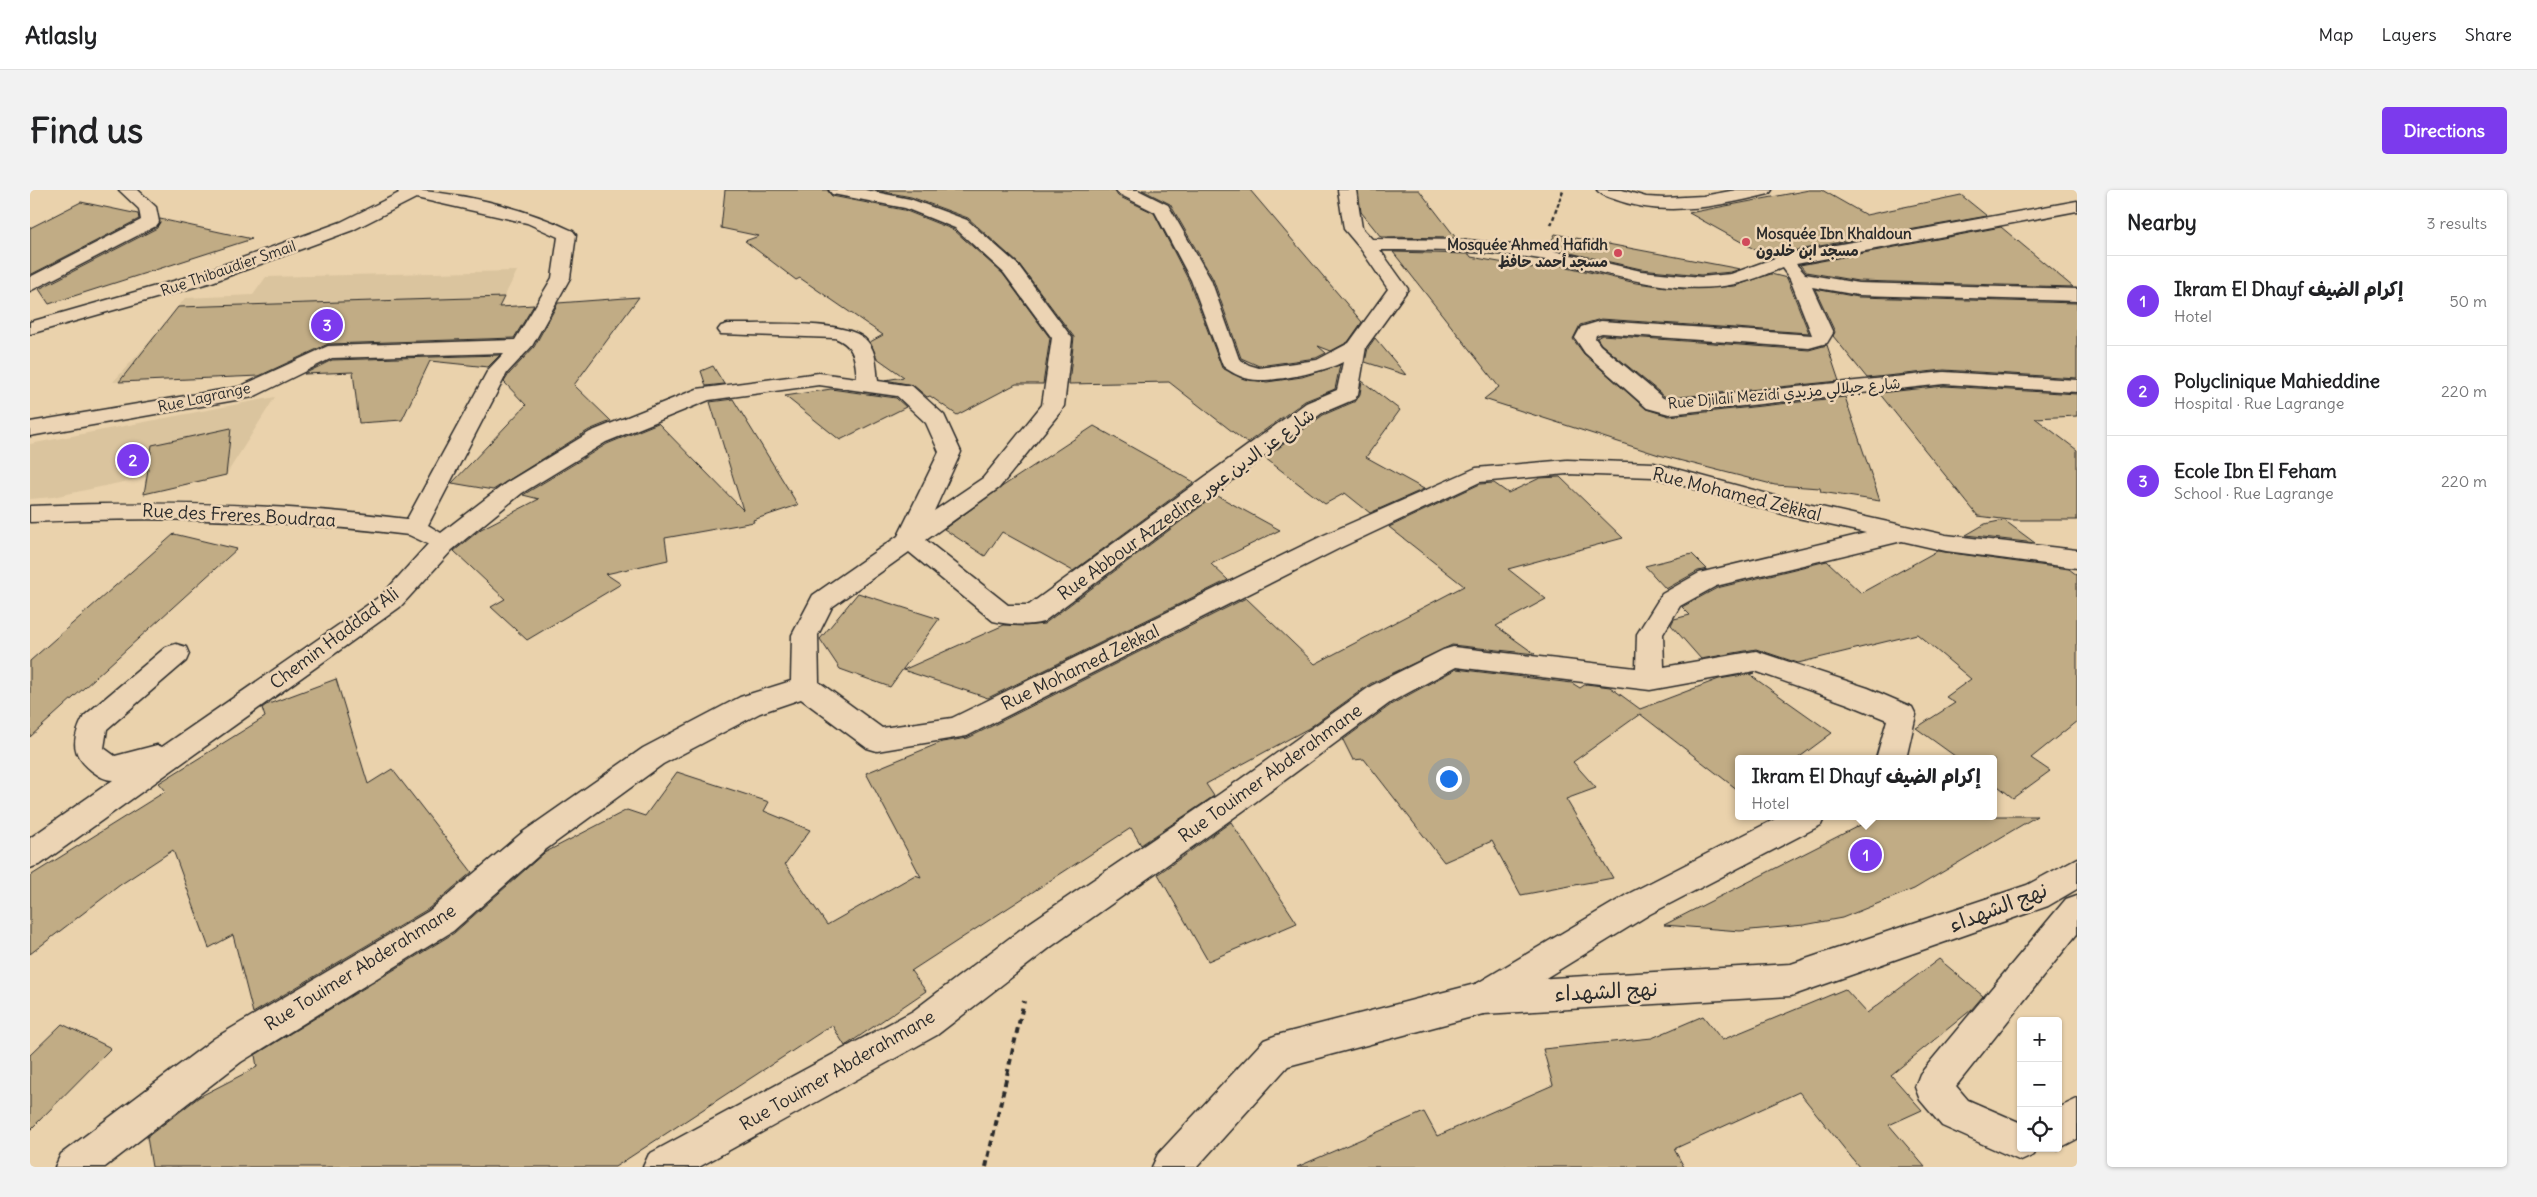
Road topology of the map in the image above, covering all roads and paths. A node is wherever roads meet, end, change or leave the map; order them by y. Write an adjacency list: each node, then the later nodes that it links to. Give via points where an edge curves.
1 (128, 190): 14 (street, via 147,207 150,222)
2 (838, 190): 26 (street, via 910,204 961,224 1011,269 1062,338 1053,406 991,483)
3 (1125, 190): 10 (street)
4 (1168, 190): 10 (street)
5 (1347, 190): 11 (street, Rue Abbour Azzedine شارع عز الدين عبور, via 1353,229)
6 (1606, 190): 7 (street, via 1633,200 1661,205)
7 (1762, 190)
8 (413, 191): 16 (street, Rue Thibaudier Smail, via 347,226 205,278); 18 (street, via 533,219 567,235 560,278)
9 (2077, 206): 12 (street)
10 (1162, 209): 19 (street, via 1201,280 1230,362 1242,370 1259,374 1322,365)
11 (1367, 244): 12 (street, via 1467,246 1541,254 1641,277 1700,283 1734,279); 19 (street, Rue Abbour Azzedine شارع عز الدين عبور, via 1398,289)
12 (1786, 260): 13 (street)
13 (1798, 279): 15 (street, via 1858,288); 21 (street, Rue Djilali Mezidi شارع جيلالي مزيدي, via 1823,333 1820,339 1809,342 1602,328 1588,331 1585,338 1592,349 1655,403 1669,407 1944,378)
14 (30, 285)
15 (2077, 295)
16 (30, 328)
17 (728, 330): 20 (street, via 838,332 855,337 863,347)
18 (522, 346): 22 (street, Rue Lagrange, via 328,352 245,392); 24 (street, via 498,370)
19 (1356, 347): 26 (street, Rue Abbour Azzedine شارع عز الدين عبور, via 1347,394 1314,408 1034,615 1002,614)
20 (868, 386): 26 (street, Chemin Haddad Ali, via 904,391 936,420 950,452); 27 (street, Chemin Haddad Ali, via 818,379 705,394 598,437 514,488)
21 (2077, 386)
22 (30, 429)
23 (30, 515): 24 (street, Rue des Freres Boudraa, via 116,509 293,514)
24 (414, 528): 27 (street, Rue des Freres Boudraa)
25 (1902, 534): 28 (street, Rue Mohamed Zekkal, via 1946,544); 30 (street, via 1708,579 1671,600 1650,634); 31 (street, Rue Mohamed Zekkal, via 1793,510 1654,470 1566,467 1476,475 1333,541 957,728 877,740)
26 (909, 538): 31 (street, via 822,601 805,635)
27 (443, 544): 32 (street, Chemin Haddad Ali, via 391,601)
28 (2077, 559)
29 (176, 654): 32 (street, via 94,724 90,752 111,769)
30 (1650, 680): 33 (street, Rue Touimer Abderahmane, via 1756,661 1858,696 1902,715); 38 (street, Rue Touimer Abderahmane, via 1453,657 1381,694)
31 (805, 687): 43 (street, Rue Touimer Abderahmane, via 750,705 652,756 534,841 441,921 228,1050)
32 (177, 752): 35 (street, Chemin Haddad Ali)
33 (1893, 755)
34 (1802, 820): 39 (street, via 1639,904)
35 (30, 854)
36 (2077, 872): 39 (street, نهج الشهداء, via 2037,896 1791,980)
37 (2077, 909): 42 (street, via 1933,1087 1955,1113)
38 (1040, 935): 44 (street, Rue Touimer Abderahmane, via 925,1023); 45 (path)
39 (1483, 998): 46 (street, نهج الشهداء, via 1277,1052)
40 (2077, 1117): 41 (street)
41 (2062, 1127)
42 (2017, 1140)
43 (74, 1167)
44 (662, 1167)
45 (986, 1167)
46 (1171, 1167)

